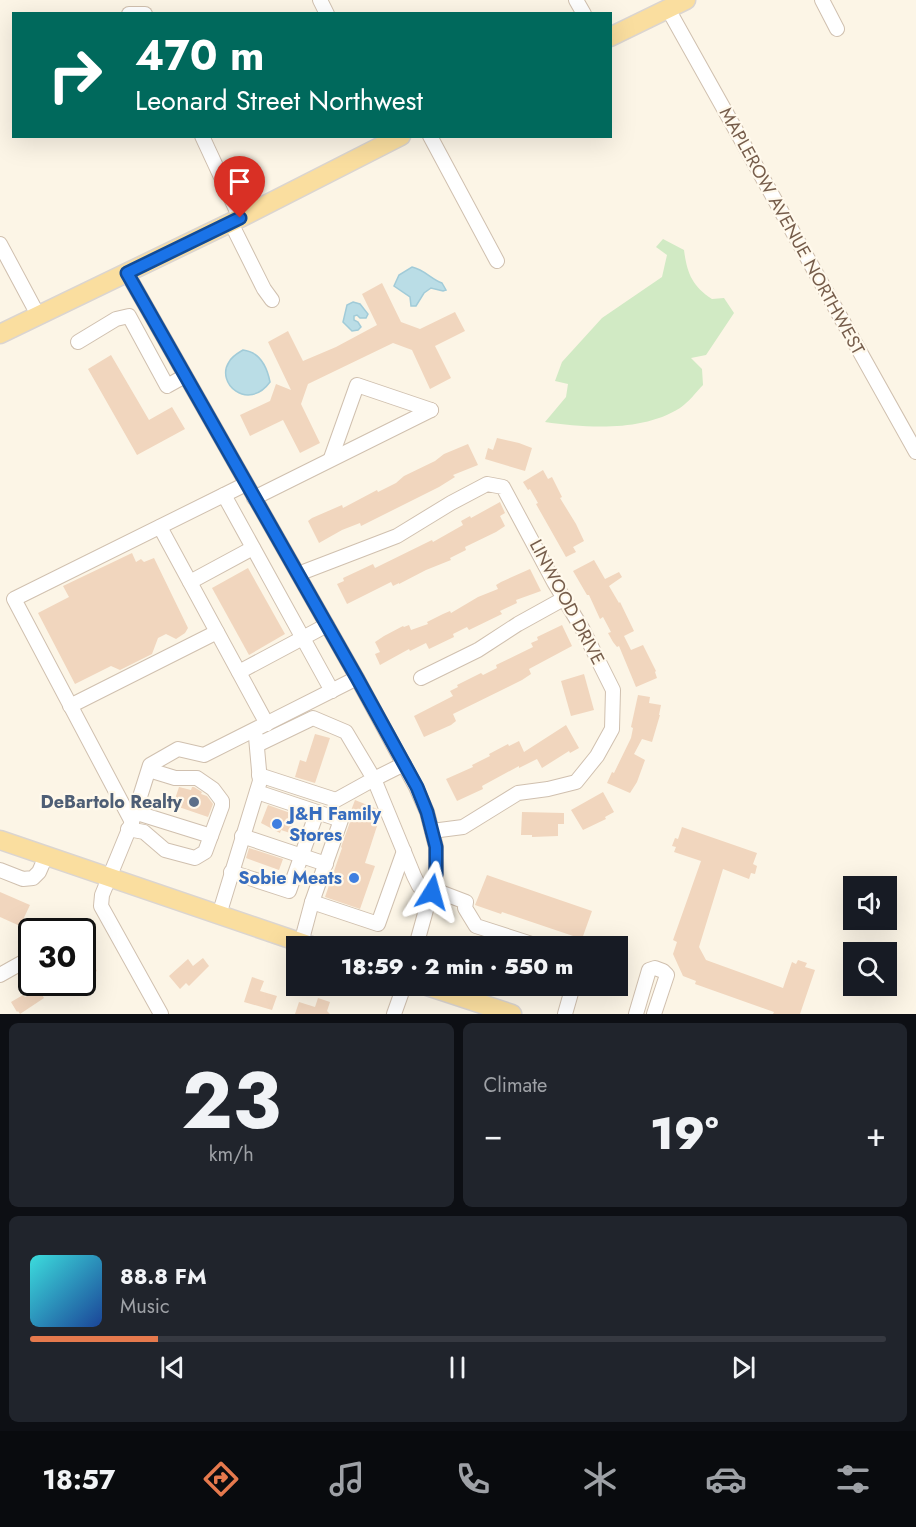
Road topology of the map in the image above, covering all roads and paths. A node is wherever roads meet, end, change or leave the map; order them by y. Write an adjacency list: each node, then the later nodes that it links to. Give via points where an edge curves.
1 (686, 0): 3 (main road)
2 (822, 0): 4 (street)
3 (668, 9): 5 (main road); 18 (street, MAPLEROW AVENUE NORTHWEST)
4 (837, 29)
5 (612, 36)
6 (203, 138): 9 (street)
7 (396, 138): 9 (main road)
8 (431, 138): 11 (street)
9 (236, 221): 12 (main road); 13 (street)
10 (0, 244): 14 (street)
11 (497, 261)
12 (127, 273): 14 (main road); 17 (street)
13 (272, 300)
14 (38, 315): 15 (main road)
15 (0, 333)
16 (78, 342): 17 (street, via 129,316 167,386)
17 (185, 376): 20 (street)
18 (916, 452)
19 (331, 458): 19 (street, via 401,424 431,410 357,385); 22 (street)
20 (246, 484): 21 (street); 22 (street)
21 (224, 495): 23 (street); 24 (street)
22 (255, 498): 25 (street)
23 (160, 527): 26 (street); 35 (street, via 14,599)
24 (253, 548): 26 (street); 30 (street)
25 (298, 574): 27 (street, LINWOOD DRIVE, via 397,536 487,484 503,487); 28 (street)
26 (190, 582): 29 (street)
27 (565, 598): 33 (street, via 478,650); 45 (street, LINWOOD DRIVE, via 613,690 612,729 597,756 576,782 518,792 463,827)
28 (327, 625): 30 (street); 32 (street)
29 (217, 632): 31 (street); 35 (street)
30 (303, 639): 31 (street); 34 (street)
31 (239, 672): 36 (street)
32 (357, 678): 34 (street); 38 (street)
33 (421, 678)
34 (332, 691): 36 (street)
35 (70, 705): 44 (street)
36 (261, 727): 37 (street); 39 (street, via 204,755 178,749 150,765)
37 (257, 745): 40 (street); 41 (street, via 313,718 346,732)
38 (404, 764): 41 (street); 45 (street)
39 (149, 770): 44 (street); 46 (street, via 175,778 197,778 213,789 222,806)
40 (259, 775): 41 (street, via 336,800); 42 (street)
41 (374, 779): 49 (street)
42 (257, 792): 43 (street); 47 (street)
43 (317, 812): 50 (street); 52 (street, via 341,820)
44 (131, 821): 46 (street); 46 (street, via 165,850 189,858 205,852); 55 (street)
45 (432, 831): 56 (street, via 436,847)
46 (211, 836)
47 (242, 836): 50 (street); 54 (street)
48 (0, 840): 51 (main road)
49 (404, 851): 56 (street, via 419,886); 57 (street, via 378,924)
50 (301, 855): 52 (street); 54 (street, via 289,891)
51 (46, 856): 53 (street, via 33,878 23,879); 55 (main road)
52 (326, 864): 57 (street)
53 (0, 870)
54 (231, 873): 58 (street)
55 (108, 877): 58 (main road); 69 (street, via 101,906)
56 (432, 891): 60 (street); 61 (street, via 466,902 465,908 476,926)
57 (312, 902): 59 (street)
58 (219, 915): 62 (main road)
59 (307, 936)
60 (419, 936)
61 (507, 936)
62 (286, 938)
63 (18, 965): 64 (street)
64 (0, 975)
65 (400, 996): 70 (street)
66 (457, 996): 71 (main road)
67 (570, 996): 72 (street)
68 (640, 1013): 73 (street, via 649,970 655,968 667,975)
69 (161, 1014)
70 (394, 1014)
71 (512, 1014)
72 (565, 1014)
73 (654, 1014)

